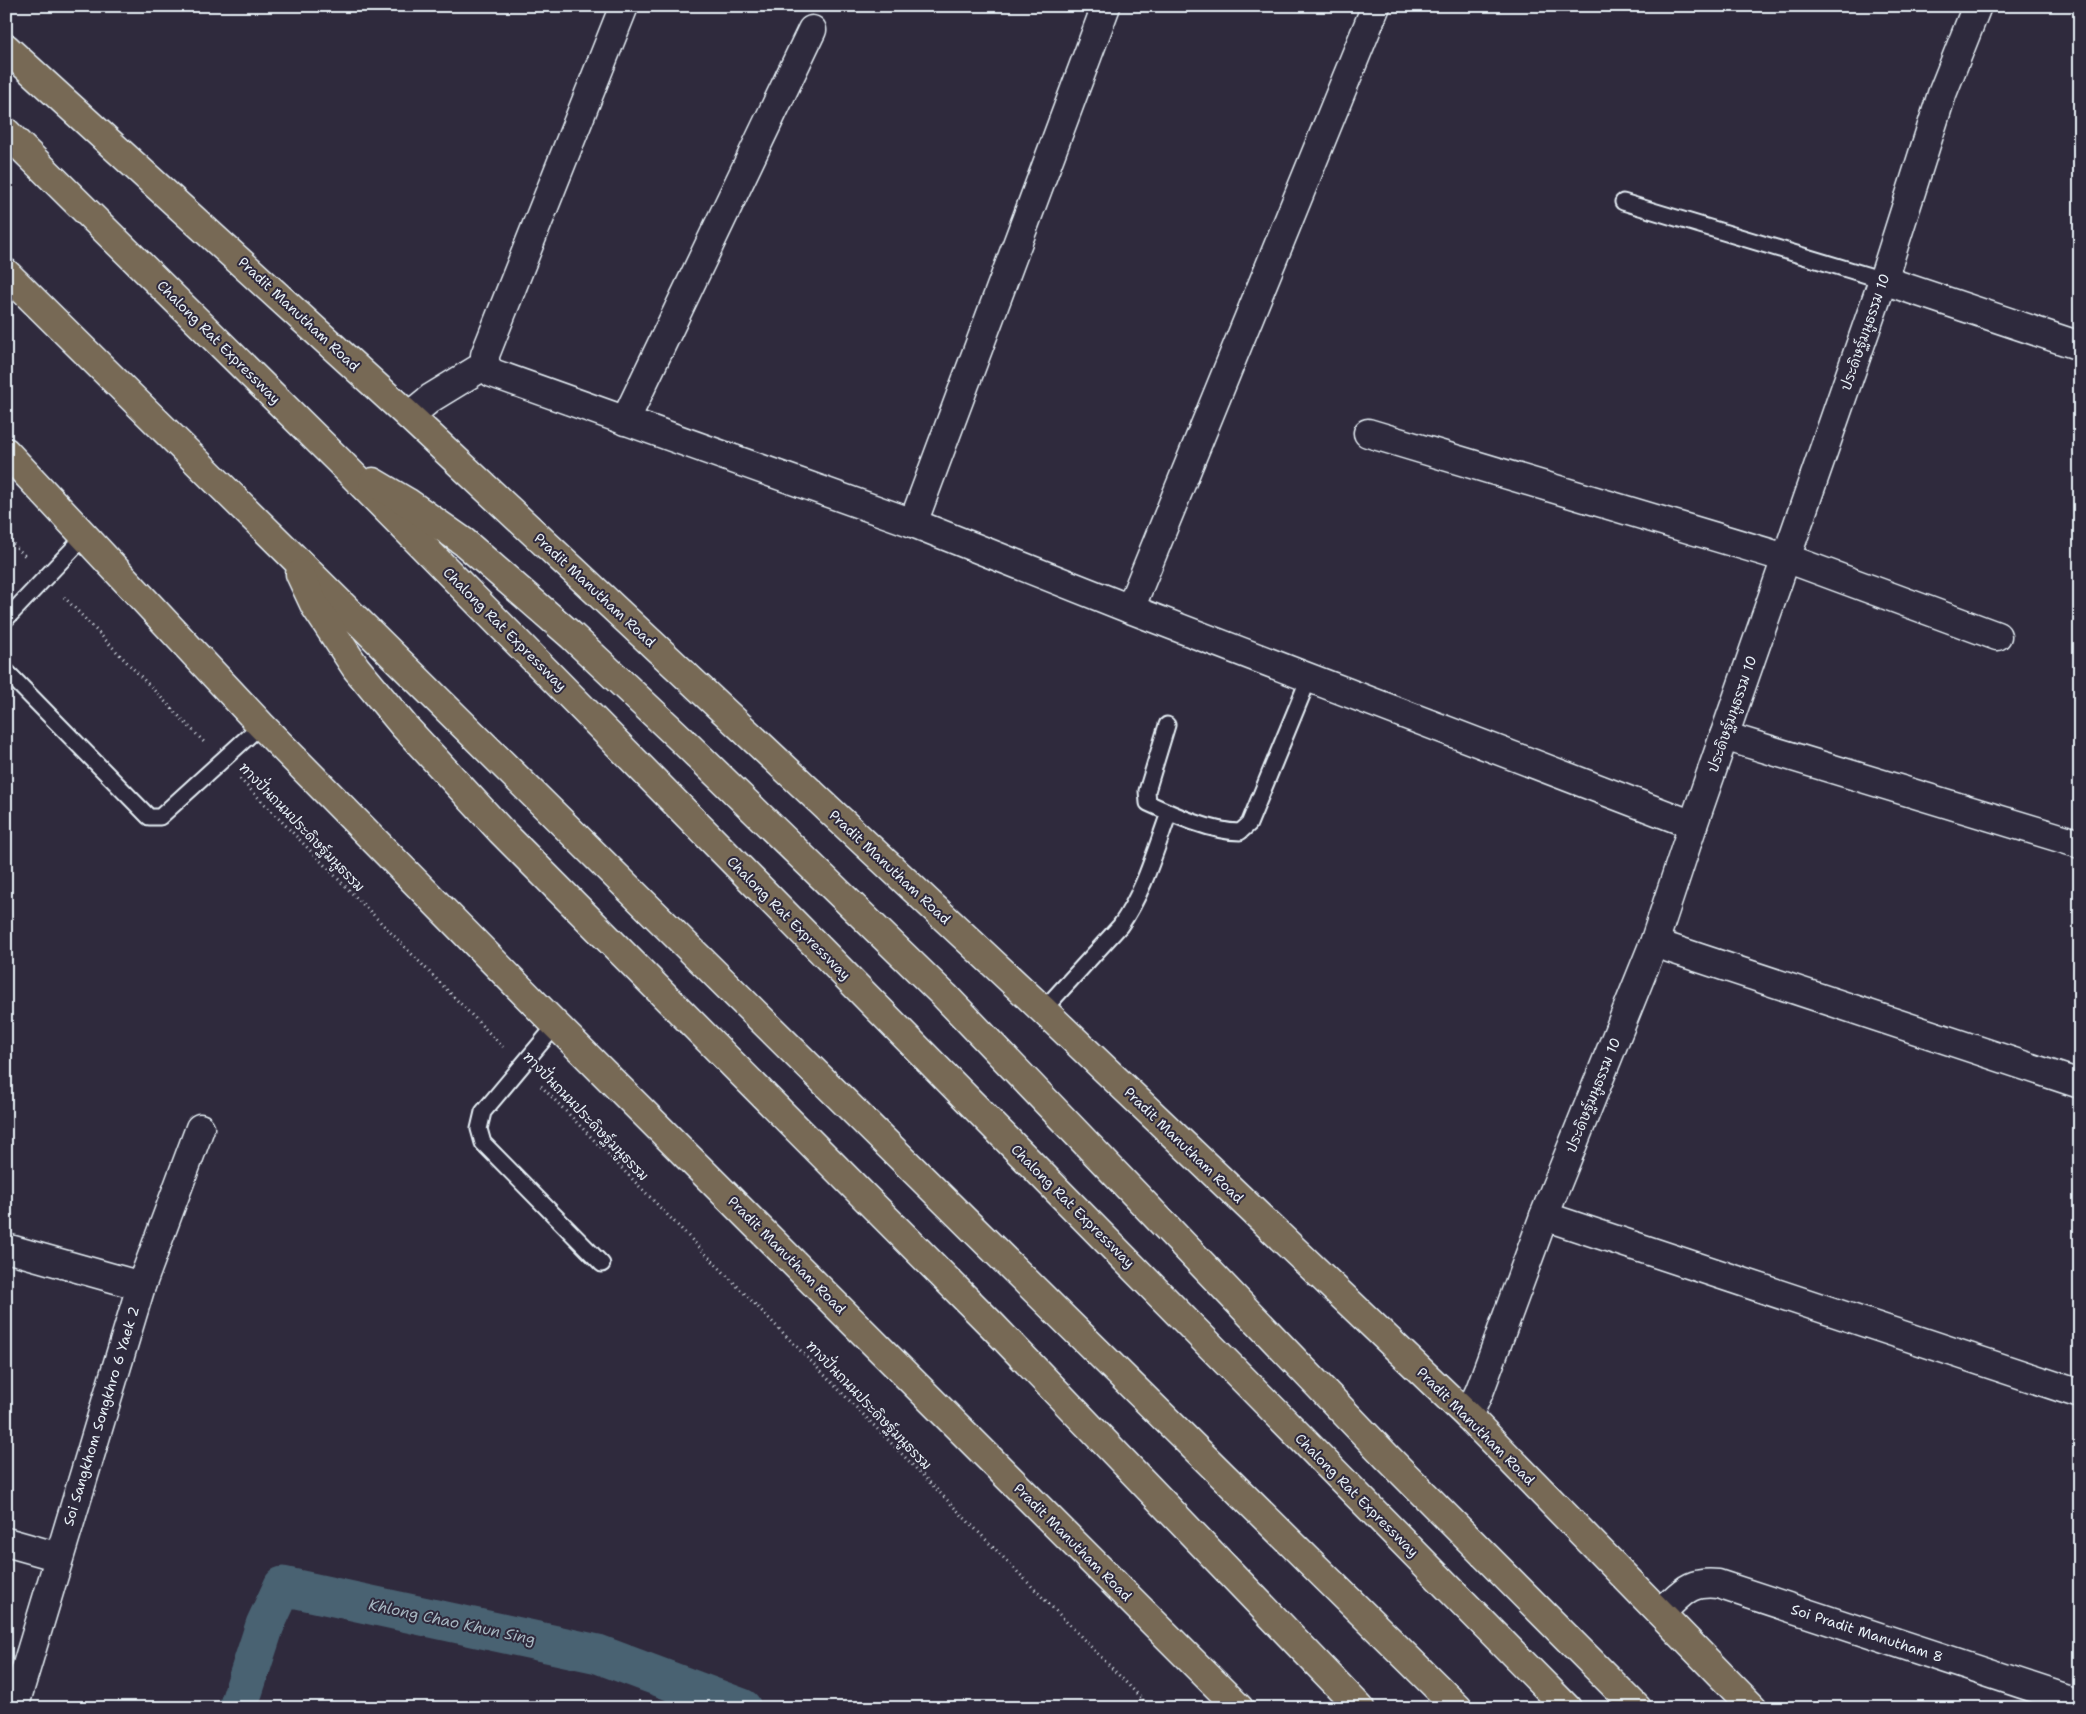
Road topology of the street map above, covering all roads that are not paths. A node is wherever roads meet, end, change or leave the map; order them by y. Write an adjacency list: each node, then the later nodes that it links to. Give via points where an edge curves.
1 (624, 6): 12 (street, via 488,349)
2 (1106, 6): 18 (street)
3 (1376, 6): 22 (street)
4 (1978, 6): 10 (street, ประดิษฐ์มนูธรรม 10, via 1942,94)
5 (812, 30): 14 (street)
6 (6, 48): 13 (main road, Pradit Manutham Road)
7 (6, 132): 17 (main road, Chalong Rat Expressway)
8 (1624, 202): 10 (lane)
9 (6, 272): 20 (main road)
10 (1883, 280): 11 (street); 21 (street, ประดิษฐ์มนูธรรม 10)
11 (2078, 339)
12 (485, 365): 13 (street, via 431,398); 14 (street, via 506,379)
13 (409, 416): 34 (main road, Pradit Manutham Road)
14 (625, 421): 18 (street)
15 (1368, 433): 21 (street)
16 (6, 452): 19 (main road, Pradit Manutham Road)
17 (339, 462): 53 (main road, Chalong Rat Expressway); 54 (main road, via 407,502 464,542 572,636 682,740 945,996 1387,1457)
18 (913, 523): 22 (street)
19 (85, 536): 23 (lane); 27 (main road, Pradit Manutham Road)
20 (292, 557): 51 (main road, via 315,606 356,668 404,726 488,817 993,1326); 52 (main road)
21 (1786, 558): 24 (street); 29 (street, ประดิษฐ์มนูธรรม 10)
22 (1130, 609): 26 (street)
23 (6, 618)
24 (1997, 636)
25 (6, 671): 27 (lane, via 149,817 160,817)
26 (1309, 678): 30 (lane, via 1249,824 1240,832 1227,832); 31 (street)
27 (261, 725): 35 (main road, Pradit Manutham Road)
28 (1167, 725): 30 (lane, via 1146,791 1148,803)
29 (1724, 736): 31 (street, ประดิษฐ์มนูธรรม 10); 32 (street)
30 (1169, 812): 34 (lane, via 1128,914)
31 (1693, 825): 33 (street, ประดิษฐ์มนูธรรม 10)
32 (2080, 844)
33 (1654, 943): 36 (street); 38 (street, ประดิษฐ์มนูธรรม 10)
34 (1043, 1010): 43 (main road, Pradit Manutham Road)
35 (556, 1025): 40 (lane, via 482,1112 479,1129 483,1143); 50 (main road, Pradit Manutham Road)
36 (2080, 1084)
37 (200, 1128): 41 (street, Soi Sangkhom Songkhro 6 Yaek 2)
38 (1544, 1216): 42 (street); 43 (street, ประดิษฐ์มนูธรรม 10)
39 (6, 1248): 41 (street)
40 (602, 1264)
41 (141, 1286): 45 (street, Soi Sangkhom Songkhro 6 Yaek 2)
42 (2080, 1394)
43 (1468, 1416): 46 (main road, Pradit Manutham Road)
44 (6, 1542): 45 (street)
45 (59, 1557): 47 (street, Soi Sangkhom Songkhro 6 Yaek 2)
46 (1661, 1612): 48 (street, Soi Pradit Manutham 8, via 1692,1584 1718,1584); 55 (main road, Pradit Manutham Road)
47 (15, 1672): 49 (street, Soi Sangkhom Songkhro 6 Yaek 2)
48 (2080, 1703)
49 (14, 1708)
50 (1239, 1708)
51 (1360, 1708)
52 (1458, 1708)
53 (1567, 1708)
54 (1637, 1708)
55 (1752, 1708)

